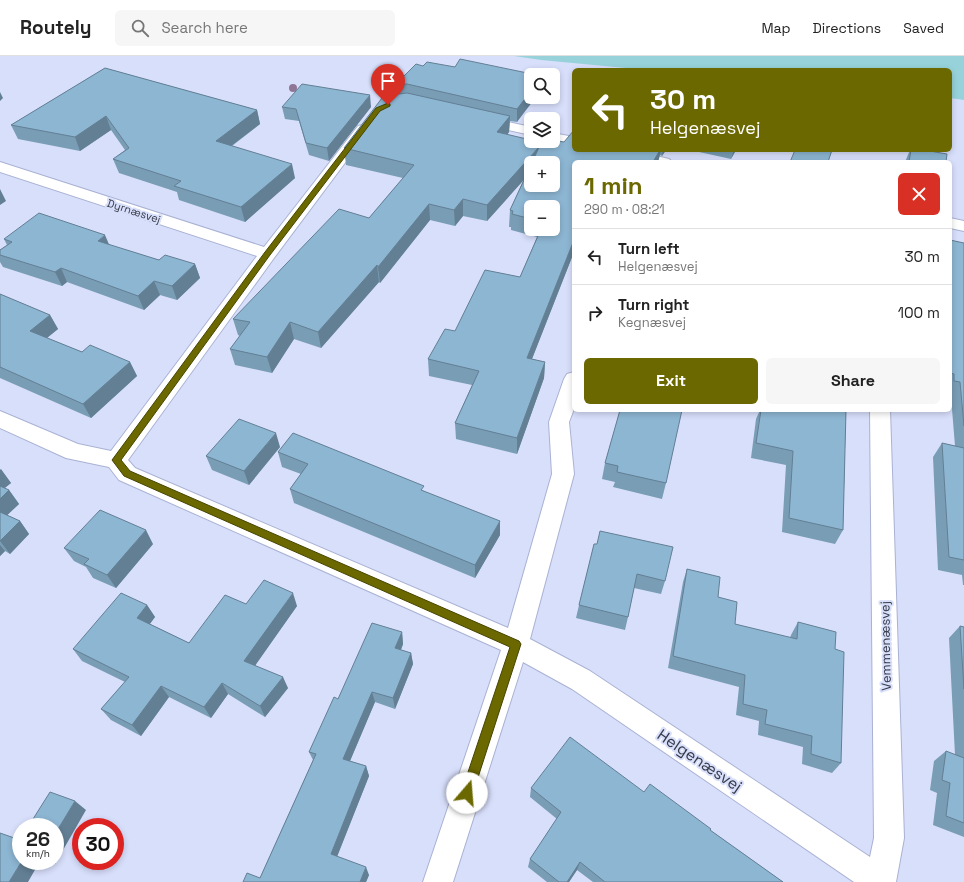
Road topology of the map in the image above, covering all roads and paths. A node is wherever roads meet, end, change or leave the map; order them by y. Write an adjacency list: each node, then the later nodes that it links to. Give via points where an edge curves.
1 (373, 116): 11 (street)
2 (469, 117): 3 (street)
3 (524, 130)
4 (560, 138): 5 (street)
5 (572, 141)
6 (620, 152): 7 (street)
7 (655, 160)
8 (0, 167): 11 (street, Dyrnæsvej)
9 (952, 223): 10 (street)
10 (964, 226)
11 (268, 254): 15 (street)
12 (572, 385): 16 (street, via 559,422 563,474)
13 (880, 412): 18 (street, Vemmenæsvej, via 889,838)
14 (0, 419): 15 (street, via 74,452)
15 (116, 460): 16 (street, Helgenæsvej, via 127,474)
16 (516, 644): 17 (street); 18 (street, Helgenæsvej, via 582,680)
17 (438, 882)
18 (881, 882)

